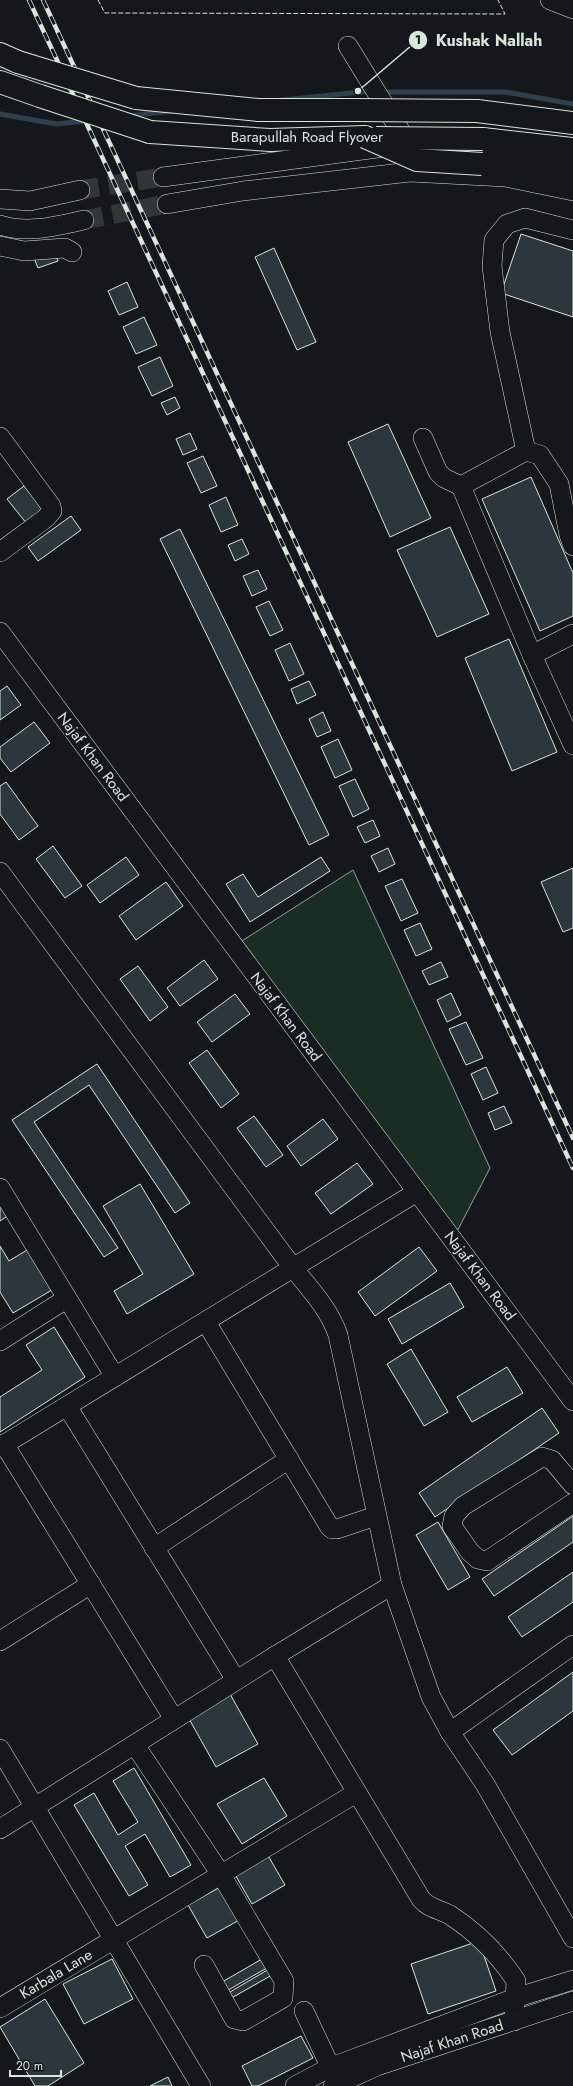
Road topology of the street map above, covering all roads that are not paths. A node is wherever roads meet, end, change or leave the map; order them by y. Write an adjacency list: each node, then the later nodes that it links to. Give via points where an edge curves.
1 (550, 0): 2 (street)
2 (573, 9)
3 (348, 46): 8 (street)
4 (0, 54): 6 (highway, Barapullah Road Flyover, bridge, via 58,75 136,98 258,110 477,112)
5 (0, 82): 7 (highway, Barapullah Road Flyover, bridge, via 150,132 270,140)
6 (573, 123)
7 (365, 137): 9 (highway, Barapullah Road Flyover, bridge, via 483,139); 13 (highway, bridge, via 417,160 482,164)
8 (407, 144): 10 (street, via 532,157); 11 (street); 12 (street)
9 (573, 150)
10 (573, 167)
11 (410, 172): 15 (street, via 505,177); 17 (street, via 243,191)
12 (163, 177)
13 (573, 179)
14 (80, 190): 16 (street, via 30,201)
15 (573, 191)
16 (0, 199)
17 (167, 204)
18 (84, 220): 19 (street, via 45,229 7,228)
19 (0, 225)
20 (573, 230): 25 (street, via 525,218 507,224 494,240 492,266 500,332)
21 (0, 246): 22 (street, via 24,251 65,248)
22 (72, 252)
23 (0, 437): 28 (street, via 51,506 52,511)
24 (422, 438): 26 (street, via 438,472 444,478)
25 (526, 451): 26 (street); 27 (street, via 540,455 559,484)
26 (461, 486): 31 (street)
27 (573, 546)
28 (0, 552)
29 (0, 632): 35 (street, Najaf Khan Road)
30 (573, 634): 31 (street)
31 (532, 655): 32 (street)
32 (573, 743)
33 (0, 872): 36 (street)
34 (0, 1188): 37 (street)
35 (417, 1192): 36 (street); 41 (street, Najaf Khan Road)
36 (293, 1268): 38 (street); 47 (street, via 324,1305 338,1335)
37 (66, 1299): 39 (street); 40 (street)
38 (206, 1322): 40 (street); 44 (street)
39 (0, 1341)
40 (115, 1378): 42 (street)
41 (573, 1401)
42 (67, 1406): 43 (street); 48 (street)
43 (2, 1445): 49 (street)
44 (289, 1459): 47 (street, via 332,1529); 48 (street)
45 (573, 1485): 46 (street, via 552,1460 542,1457 463,1506 454,1516 452,1526 470,1552 478,1559 487,1561)
46 (573, 1504)
47 (376, 1516): 50 (street)
48 (154, 1548): 54 (street)
49 (91, 1584): 51 (street); 55 (street)
50 (392, 1585): 53 (street); 56 (street, via 431,1697)
51 (0, 1642)
52 (573, 1645): 56 (street)
53 (276, 1656): 54 (street); 59 (street)
54 (236, 1680): 55 (street)
55 (174, 1719): 57 (street)
56 (450, 1732): 63 (street, via 484,1784)
57 (135, 1745): 60 (street); 62 (street)
58 (0, 1749): 60 (street)
59 (356, 1793): 62 (street, Karbala Lane); 67 (street, via 421,1899 427,1906 449,1915 480,1938 516,1981)
60 (34, 1807): 61 (street); 64 (street)
61 (0, 1829)
62 (220, 1874): 64 (street, Karbala Lane); 65 (street, via 284,1982 283,1998 243,2021 234,2019)
63 (573, 1938)
64 (112, 1940): 69 (street, Karbala Lane); 73 (street)
65 (204, 1965)
66 (573, 1980): 67 (street)
67 (515, 1998): 71 (street); 72 (street)
68 (573, 2001): 71 (street, Najaf Khan Road)
69 (0, 2008)
70 (304, 2011): 72 (street)
71 (514, 2021): 72 (street, Najaf Khan Road)
72 (333, 2079): 74 (street)
73 (201, 2086)
74 (295, 2086)

